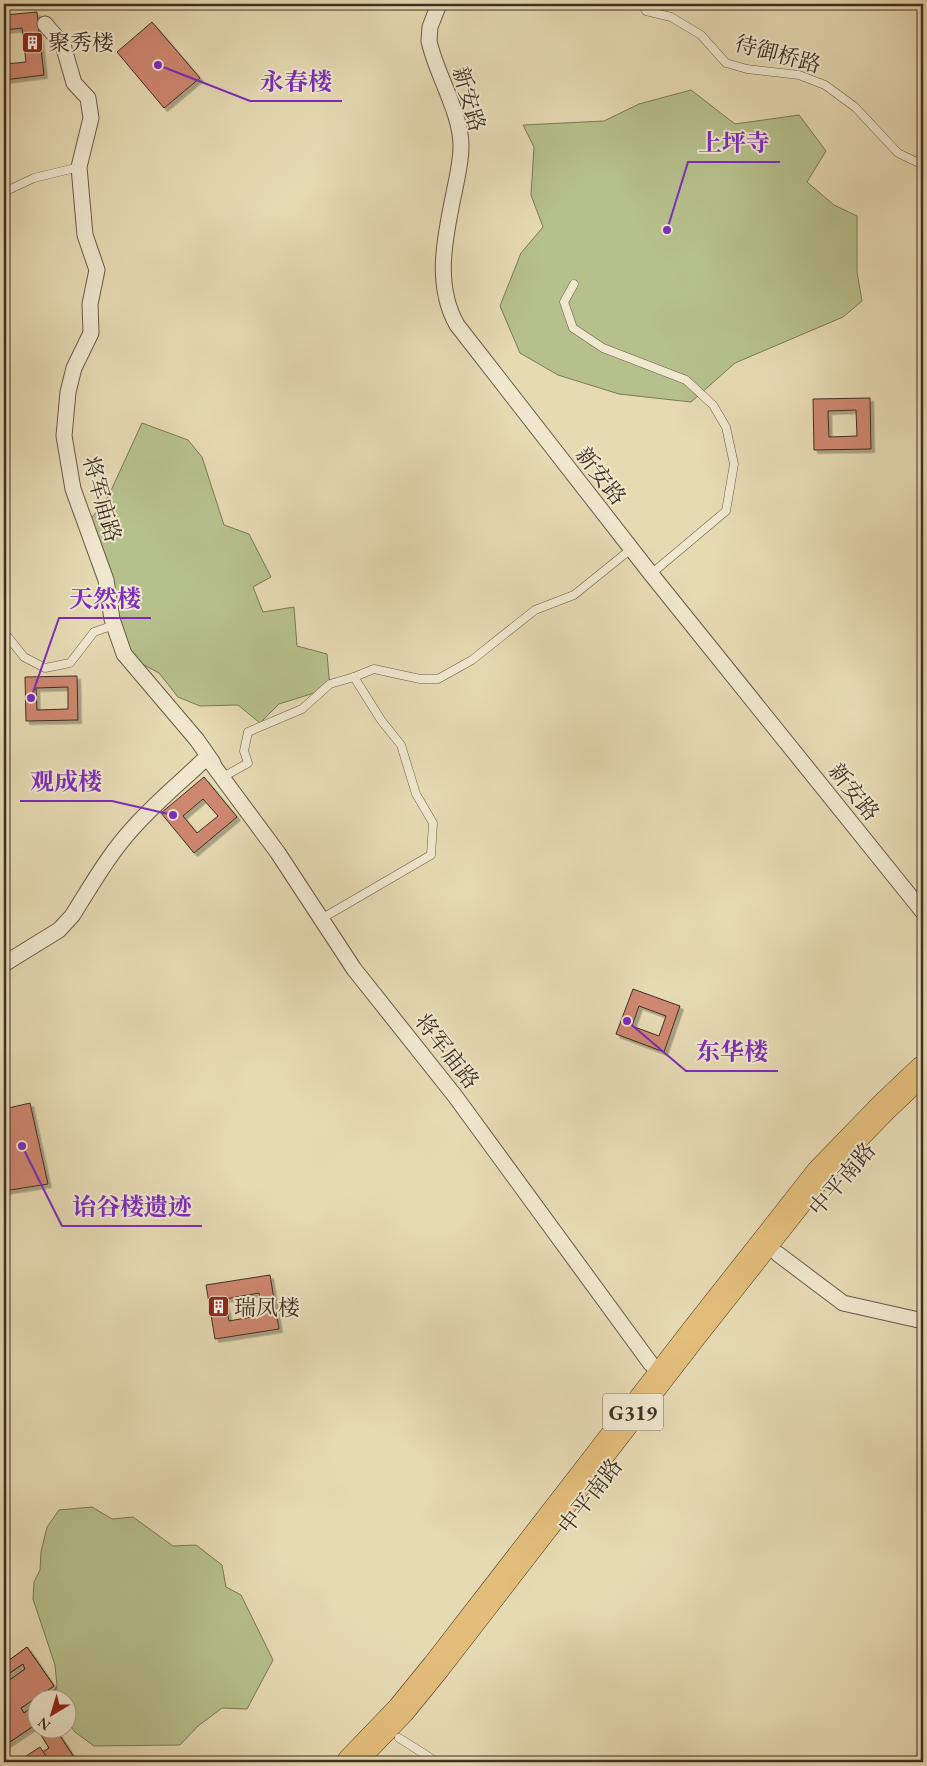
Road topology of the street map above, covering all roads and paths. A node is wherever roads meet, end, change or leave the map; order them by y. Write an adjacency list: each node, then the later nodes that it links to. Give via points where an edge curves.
1 (439, 4): 8 (street, 新安路, via 430,27 429,41 458,126 461,146 446,236 443,280 447,305 457,326)
2 (642, 4): 4 (lane, 待御桥路, via 646,11 671,17 701,35 726,63 747,69 799,75 826,85 856,107 898,153)
3 (45, 24): 5 (street, 将军庙路, via 63,45 74,83 88,98 92,118)
4 (923, 165)
5 (79, 167): 6 (lane, via 34,178); 10 (street, 将军庙路, via 85,235 98,270 90,304 91,333 74,368 64,436 73,489 106,580)
6 (4, 192)
7 (574, 284): 9 (lane, via 564,302 573,328 603,348 686,380 713,405 726,427 734,464 726,511)
8 (631, 549): 9 (street, 新安路); 12 (lane, via 574,595 535,610 472,660 438,679 420,679 374,670)
9 (651, 574): 15 (street, 新安路)
10 (114, 624): 11 (lane, via 94,632 70,663 45,668 24,657); 13 (street, 将军庙路, via 124,654 197,740)
11 (4, 635)
12 (354, 677): 14 (lane, via 330,684 302,709 248,732 244,751 248,763); 16 (lane, via 401,745 416,794 433,823 431,855)
13 (210, 760): 14 (street, 将军庙路); 17 (street, via 166,794 127,835 64,926)
14 (223, 777): 16 (street, 将军庙路)
15 (923, 912)
16 (321, 919): 22 (street, 将军庙路, via 354,969 455,1096)
17 (4, 964)
18 (923, 1070): 24 (highway, G319, via 821,1172 436,1667 401,1710)
19 (923, 1094): 20 (highway, 中平南路 / G319, via 834,1184)
20 (778, 1254): 21 (street, via 843,1303); 23 (highway, 中平南路 / G319)
21 (923, 1320)
22 (651, 1364)
23 (399, 1738): 25 (highway, 中平南路 / G319); 26 (lane)
24 (351, 1762)
25 (376, 1762)
26 (437, 1762)

